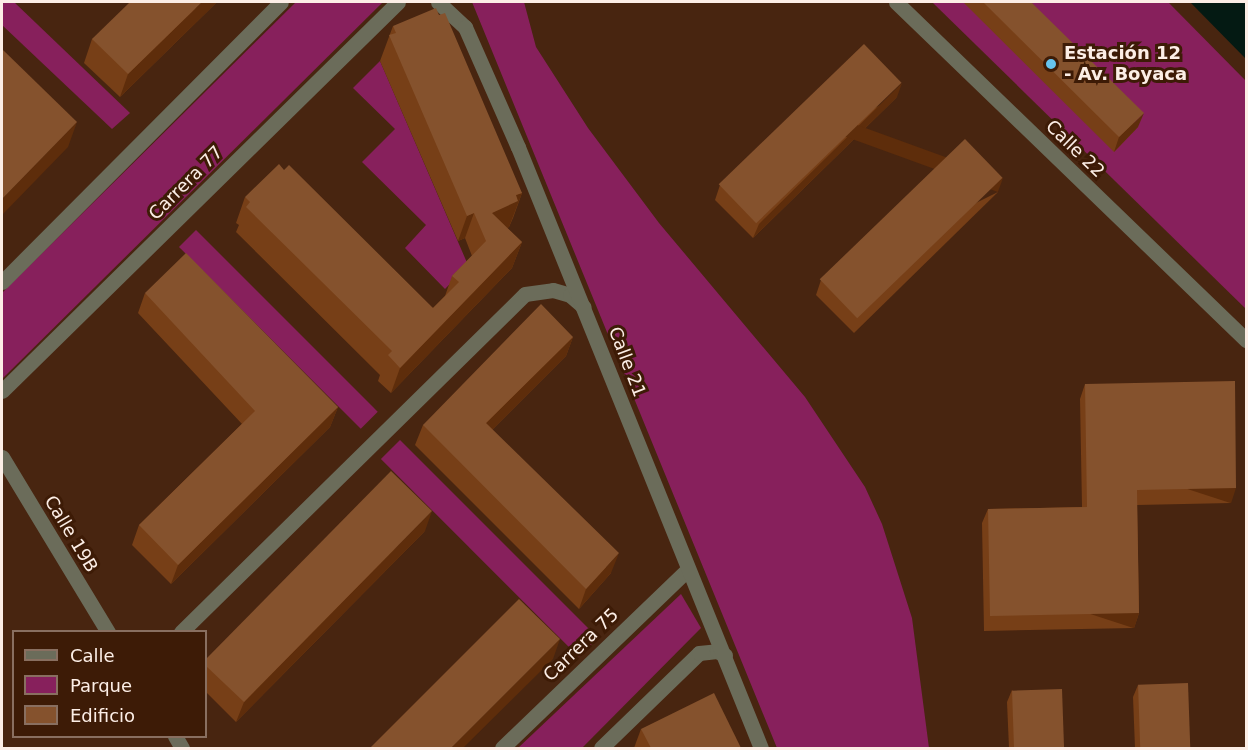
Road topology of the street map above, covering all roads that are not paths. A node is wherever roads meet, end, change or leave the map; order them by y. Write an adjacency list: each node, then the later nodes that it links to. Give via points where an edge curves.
1 (281, 2): 5 (street)
2 (398, 2): 10 (street, Carrera 77)
3 (438, 2): 6 (street, Calle 21, via 465,27)
4 (896, 2): 7 (street, Calle 22)
5 (2, 282)
6 (584, 307): 12 (street, Calle 21); 14 (street, via 570,295 553,290 525,294)
7 (1229, 323): 8 (street, Calle 22); 9 (street, Calle 22)
8 (1246, 340)
9 (1246, 352)
10 (2, 391)
11 (2, 457): 13 (street, Calle 19B)
12 (687, 570): 15 (street, Calle 21); 16 (street, Carrera 75)
13 (107, 630)
14 (183, 630)
15 (725, 655): 17 (street, via 717,651 699,653); 18 (street, Calle 21)
16 (502, 748)
17 (601, 748)
18 (761, 748)

